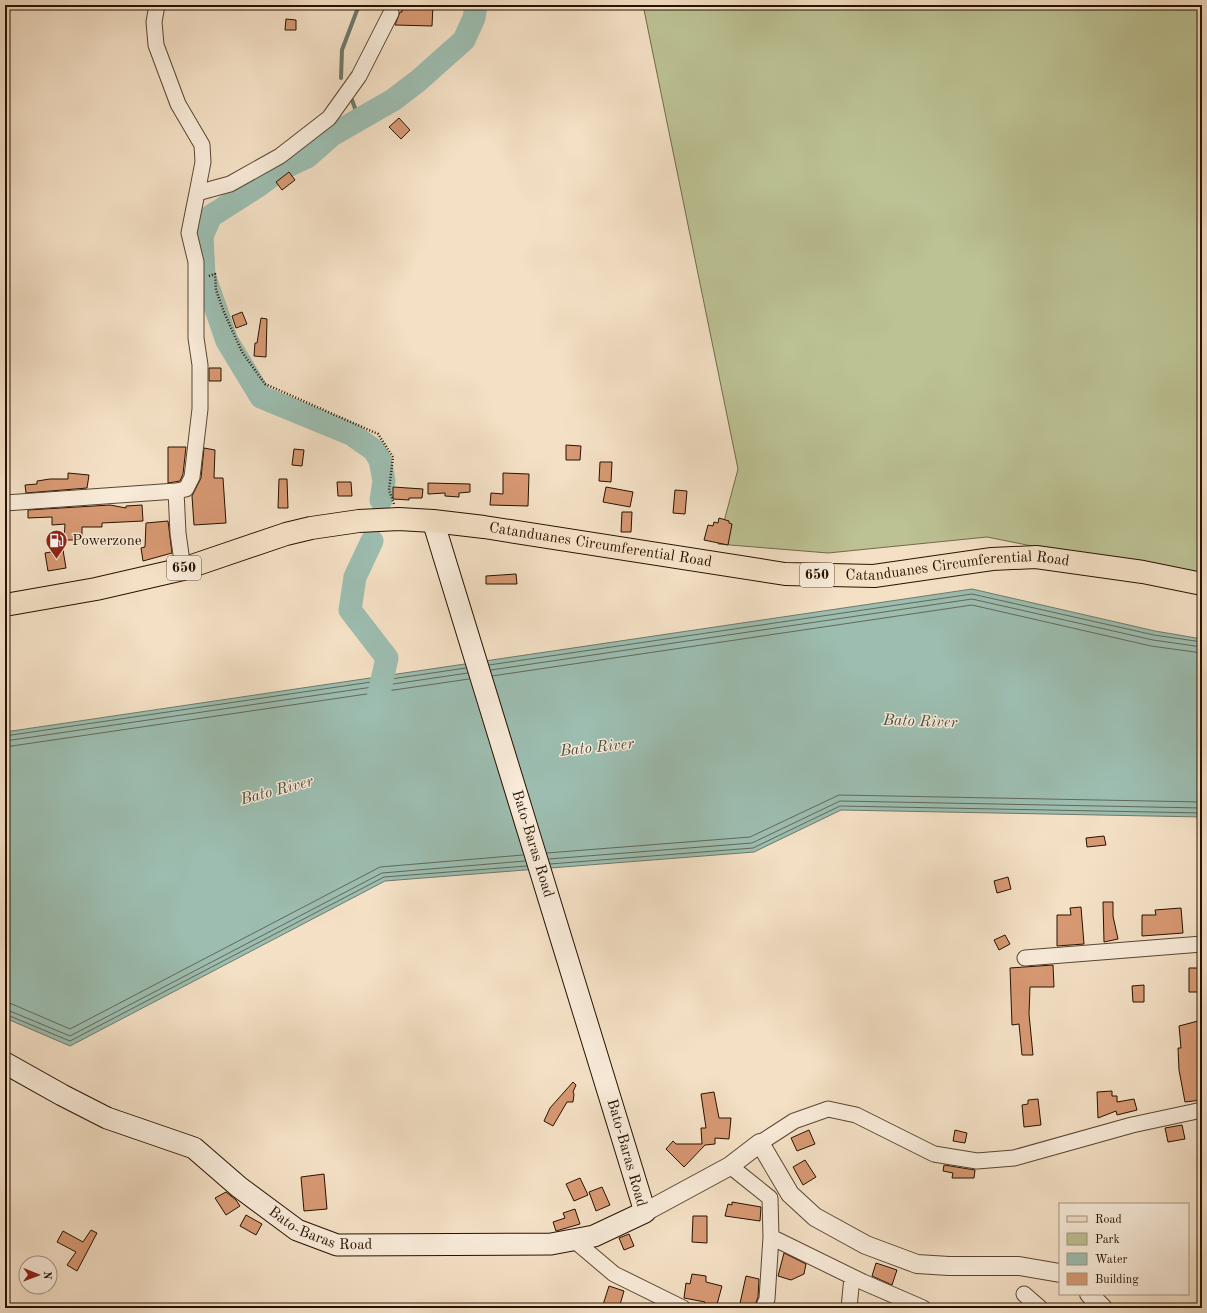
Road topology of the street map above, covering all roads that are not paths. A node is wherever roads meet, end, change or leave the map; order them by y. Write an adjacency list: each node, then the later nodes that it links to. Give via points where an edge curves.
1 (157, 5): 3 (street, via 154,22 156,45 178,104 202,145 203,162)
2 (392, 13): 3 (street, via 359,76 329,118 280,156 230,184)
3 (197, 193): 4 (street, via 188,233 196,262 196,338 200,365 200,409 192,477 186,489)
4 (176, 491): 5 (street); 7 (street)
5 (5, 504)
6 (433, 521): 7 (main road, Catanduanes Circumferential Road / 650, via 359,520 311,528); 8 (main road, Catanduanes Circumferential Road / 650, via 785,574 874,576 992,559 1036,557 1143,572); 16 (main road, Bato-Baras Road)
7 (183, 569): 9 (main road, Catanduanes Circumferential Road / 650, via 96,589)
8 (1202, 584)
9 (5, 605)
10 (1202, 944): 11 (street)
11 (1025, 958)
12 (5, 1063): 18 (main road, Bato-Baras Road, via 107,1118 194,1148 238,1188 297,1230 337,1245 529,1245)
13 (1202, 1110): 14 (street, via 1109,1131 1014,1158 984,1161 934,1154 856,1115 828,1109 794,1121)
14 (760, 1143): 15 (street); 19 (street, via 790,1194 815,1218 866,1245 917,1264 1019,1266)
15 (730, 1166): 16 (street); 17 (street, via 770,1198)
16 (645, 1212): 18 (main road, Bato-Baras Road, via 594,1236)
17 (771, 1237): 20 (street); 24 (street, via 767,1299)
18 (575, 1241): 23 (street, via 614,1274)
19 (1059, 1273)
20 (852, 1277): 25 (street); 26 (street)
21 (1024, 1294): 27 (street)
22 (1091, 1295): 28 (street)
23 (683, 1308)
24 (763, 1308)
25 (849, 1308)
26 (923, 1308)
27 (1040, 1308)
28 (1103, 1308)

